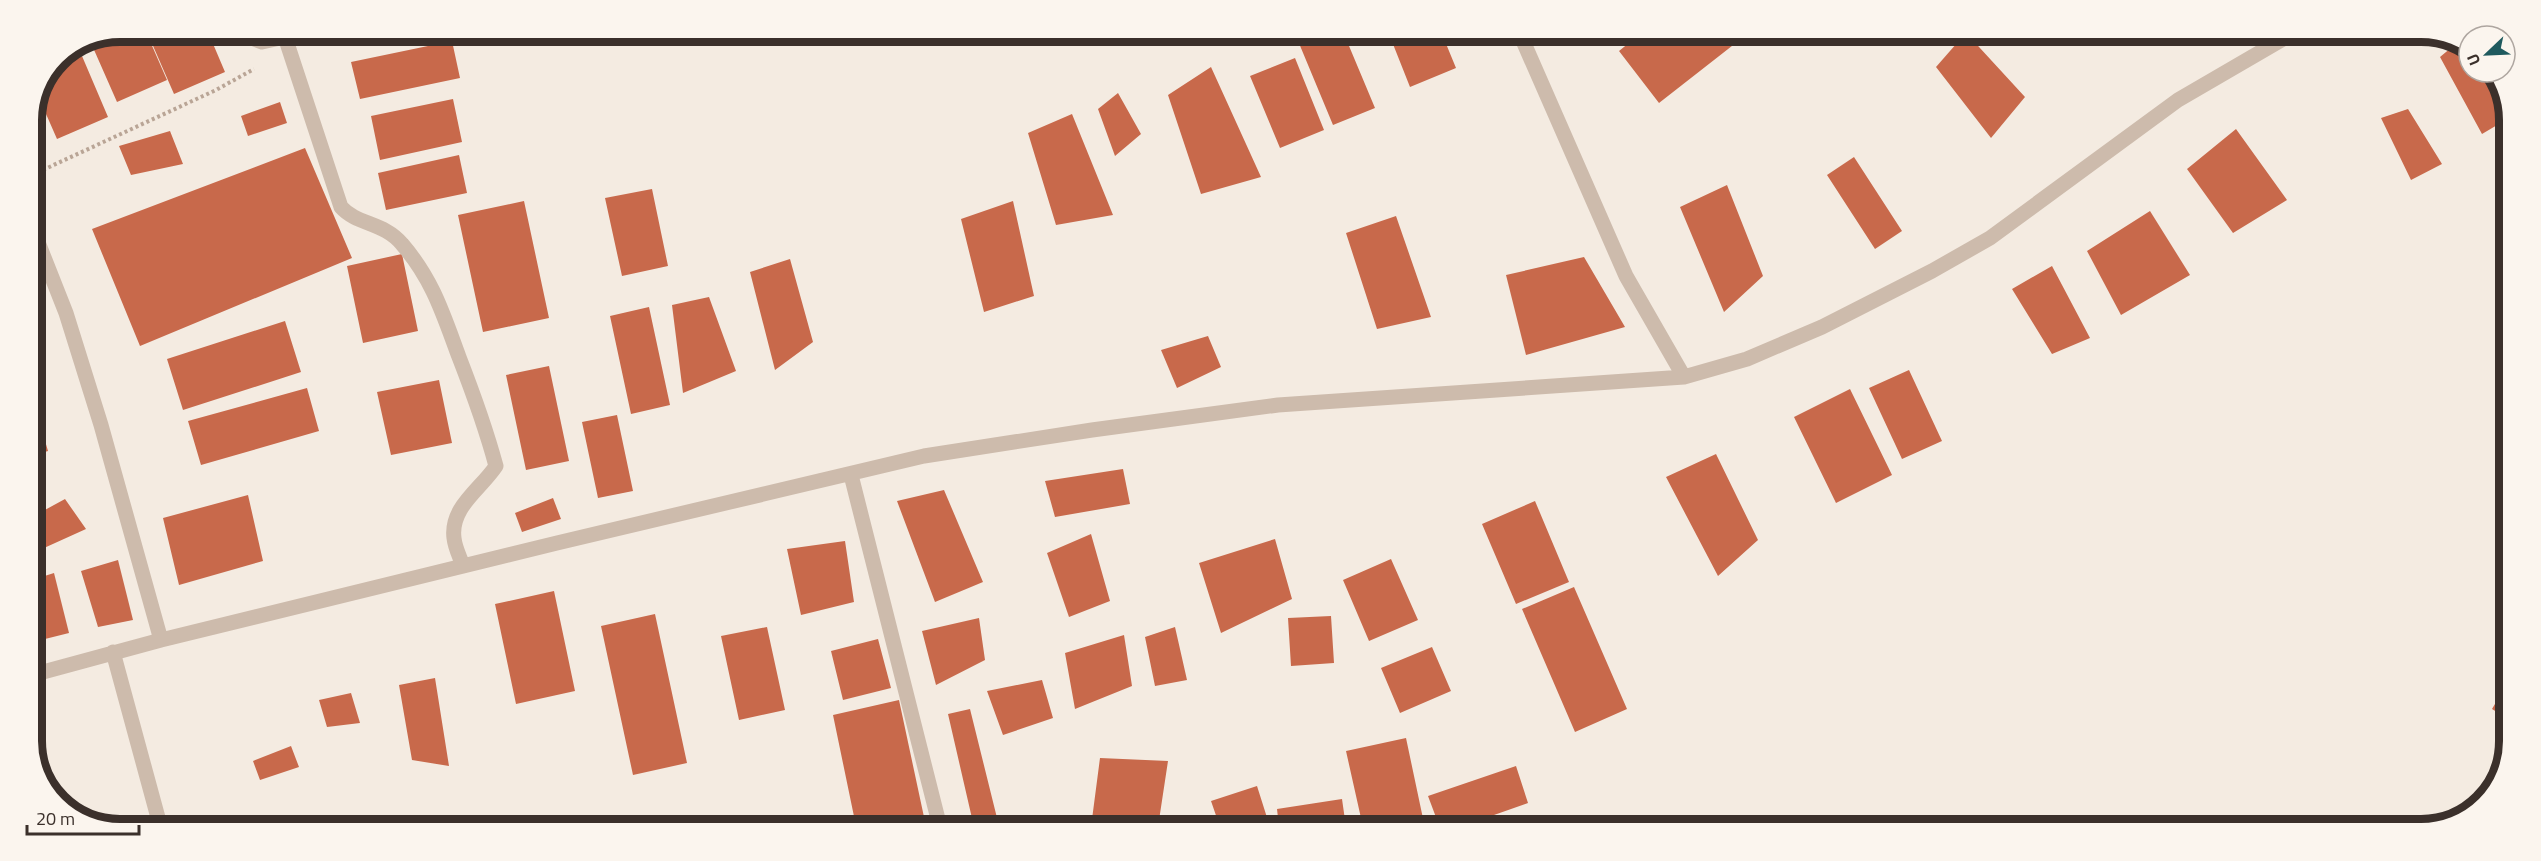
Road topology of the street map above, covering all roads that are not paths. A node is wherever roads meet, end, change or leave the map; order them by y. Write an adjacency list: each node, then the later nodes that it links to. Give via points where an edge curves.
1 (287, 42): 7 (street, via 341,207 348,214 384,228 402,243 433,286 486,427 496,466 455,518 454,538)
2 (1524, 42): 5 (street, via 1626,276)
3 (2278, 42): 5 (street, via 2178,100 1990,238 1932,271 1822,327 1747,359)
4 (42, 252): 8 (street, via 98,413)
5 (1684, 376): 6 (street, via 1278,405 924,456)
6 (851, 475): 7 (street); 12 (street)
7 (463, 566): 8 (street)
8 (161, 640): 9 (street)
9 (113, 652): 10 (street); 11 (street)
10 (42, 672)
11 (158, 819)
12 (938, 819)

